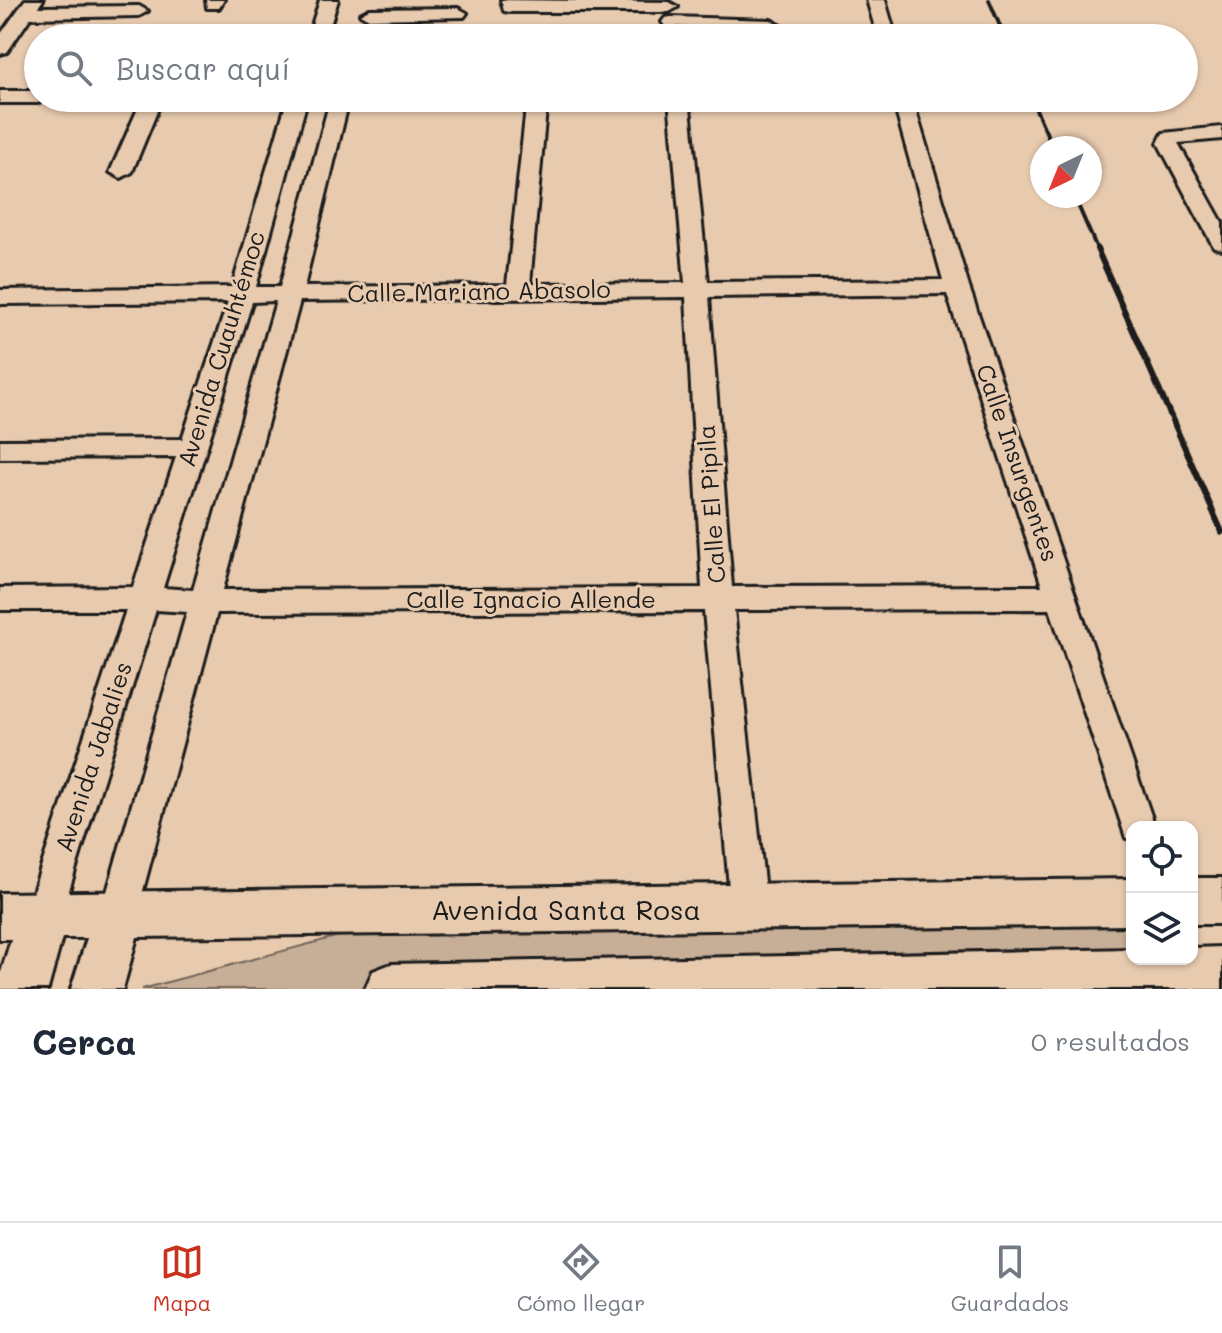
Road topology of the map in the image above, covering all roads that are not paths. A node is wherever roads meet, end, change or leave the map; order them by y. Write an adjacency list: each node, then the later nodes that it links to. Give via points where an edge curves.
1 (329, 0): 9 (street)
2 (510, 0): 8 (street, via 510,7)
3 (876, 0): 11 (street)
4 (30, 6): 5 (street); 12 (street)
5 (139, 11)
6 (368, 13): 7 (street)
7 (458, 13)
8 (670, 17): 10 (street)
9 (321, 24)
10 (758, 24)
11 (883, 24)
12 (0, 48)
13 (0, 97): 14 (street)
14 (24, 97)
15 (147, 112): 22 (street)
16 (294, 112): 27 (street, Avenida Cuauhtémoc)
17 (336, 112): 28 (street, Avenida Cuauhtémoc)
18 (536, 112): 26 (street)
19 (680, 112): 25 (street, Calle El Pipila)
20 (906, 112): 24 (street, Calle Insurgentes)
21 (1222, 133): 23 (street, via 1170,137 1168,143)
22 (121, 172)
23 (1222, 242)
24 (957, 287): 25 (street, Calle Mariano Abasolo); 32 (street, Calle Insurgentes)
25 (697, 289): 26 (street, Calle Mariano Abasolo); 35 (street, Calle El Pipila)
26 (518, 291): 28 (street, Calle Mariano Abasolo)
27 (242, 294): 28 (street, Calle Mariano Abasolo); 29 (street, Calle Mariano Abasolo); 30 (street, Avenida Cuauhtémoc)
28 (290, 295): 36 (street, Avenida Cuauhtémoc)
29 (0, 297)
30 (191, 448): 31 (street); 33 (street, Avenida Cuauhtémoc)
31 (0, 449)
32 (1063, 597): 35 (street, Calle Ignacio Allende); 37 (street, Calle Insurgentes)
33 (145, 598): 34 (street, Calle Ignacio Allende); 36 (street, Calle Ignacio Allende); 43 (street, Avenida Jabalies)
34 (0, 599)
35 (718, 599): 36 (street, Calle Ignacio Allende); 41 (street, Calle El Pipila)
36 (205, 602): 42 (street)
37 (1136, 821)
38 (1198, 901): 39 (main road)
39 (1222, 901)
40 (1126, 902): 41 (main road, Avenida Santa Rosa)
41 (749, 909): 42 (main road, Avenida Santa Rosa)
42 (119, 913): 43 (main road, Avenida Santa Rosa); 46 (main road)
43 (22, 916): 45 (main road)
44 (1192, 973): 47 (main road)
45 (22, 989)
46 (97, 989)
47 (391, 989)

